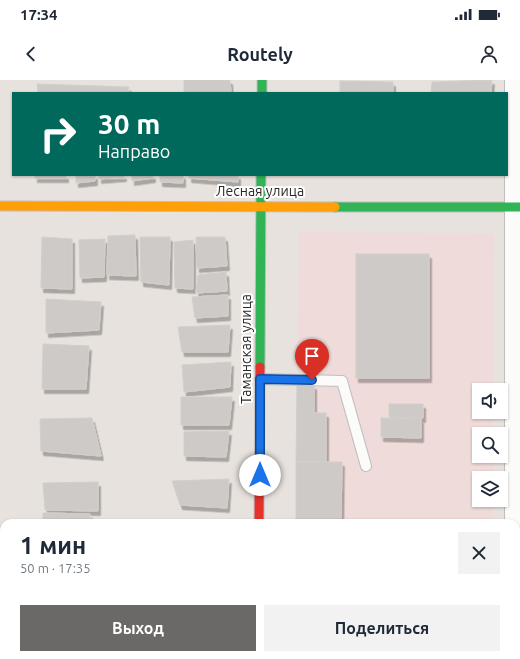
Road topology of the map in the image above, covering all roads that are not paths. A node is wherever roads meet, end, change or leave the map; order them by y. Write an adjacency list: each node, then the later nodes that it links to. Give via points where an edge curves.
1 (262, 80): 3 (street)
2 (515, 80): 7 (street)
3 (262, 92)
4 (261, 176): 5 (street, Таманская улица)
5 (261, 205): 6 (street, Лесная улица); 7 (street, Лесная улица); 8 (street, Таманская улица)
6 (0, 206)
7 (518, 207): 11 (street)
8 (260, 379): 9 (lane, via 342,381); 10 (street, Таманская улица)
9 (366, 466)
10 (260, 519)
11 (515, 519)

